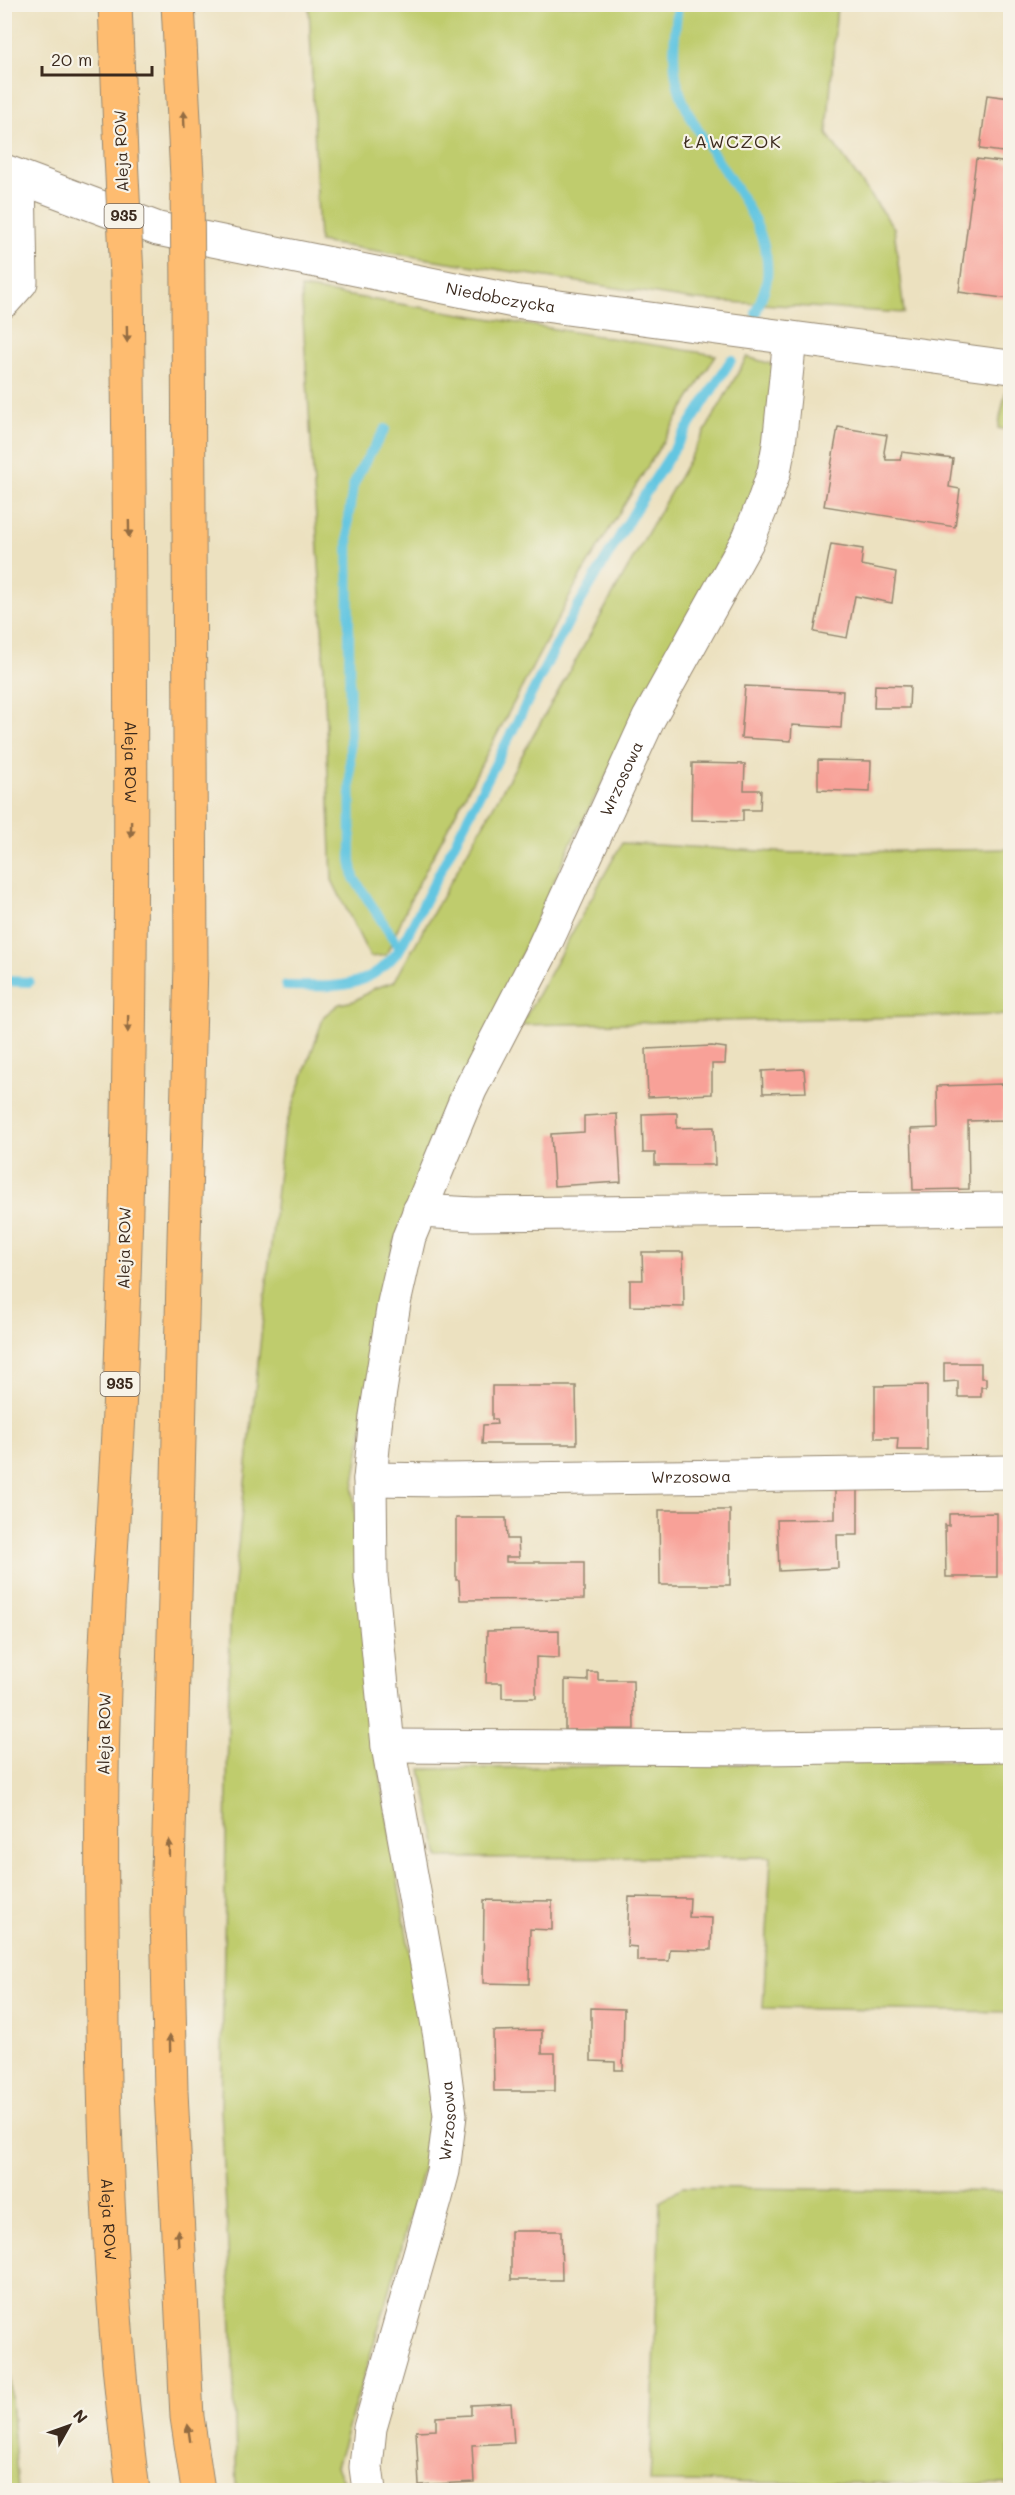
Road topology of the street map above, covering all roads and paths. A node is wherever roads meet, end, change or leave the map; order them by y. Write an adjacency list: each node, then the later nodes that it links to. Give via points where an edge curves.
1 (115, 4): 13 (main road, Aleja ROW / 935, one-way to 13, bridge, via 127,276 132,753 121,1366 101,1863 105,2186 123,2419)
2 (178, 4): 14 (main road, one-way to 2, bridge, via 187,2417 171,2091 168,1913 191,963 187,177)
3 (12, 174): 4 (street, via 21,282); 5 (street, Niedobczycka, via 170,231 514,301)
4 (4, 301)
5 (790, 338): 6 (street, Niedobczycka); 8 (street, Wrzosowa, via 774,472 749,538 649,718 542,951 470,1090)
6 (1011, 367)
7 (1011, 1209): 8 (street, via 474,1214)
8 (419, 1211): 10 (street, Wrzosowa, via 394,1303)
9 (1011, 1472): 10 (street, Wrzosowa)
10 (370, 1479): 12 (street, Wrzosowa, via 371,1577)
11 (1011, 1745): 12 (street)
12 (388, 1746): 15 (street, Wrzosowa, via 440,2037 450,2115 443,2171 370,2428 366,2467)
13 (133, 2490)
14 (198, 2490)
15 (369, 2490)

